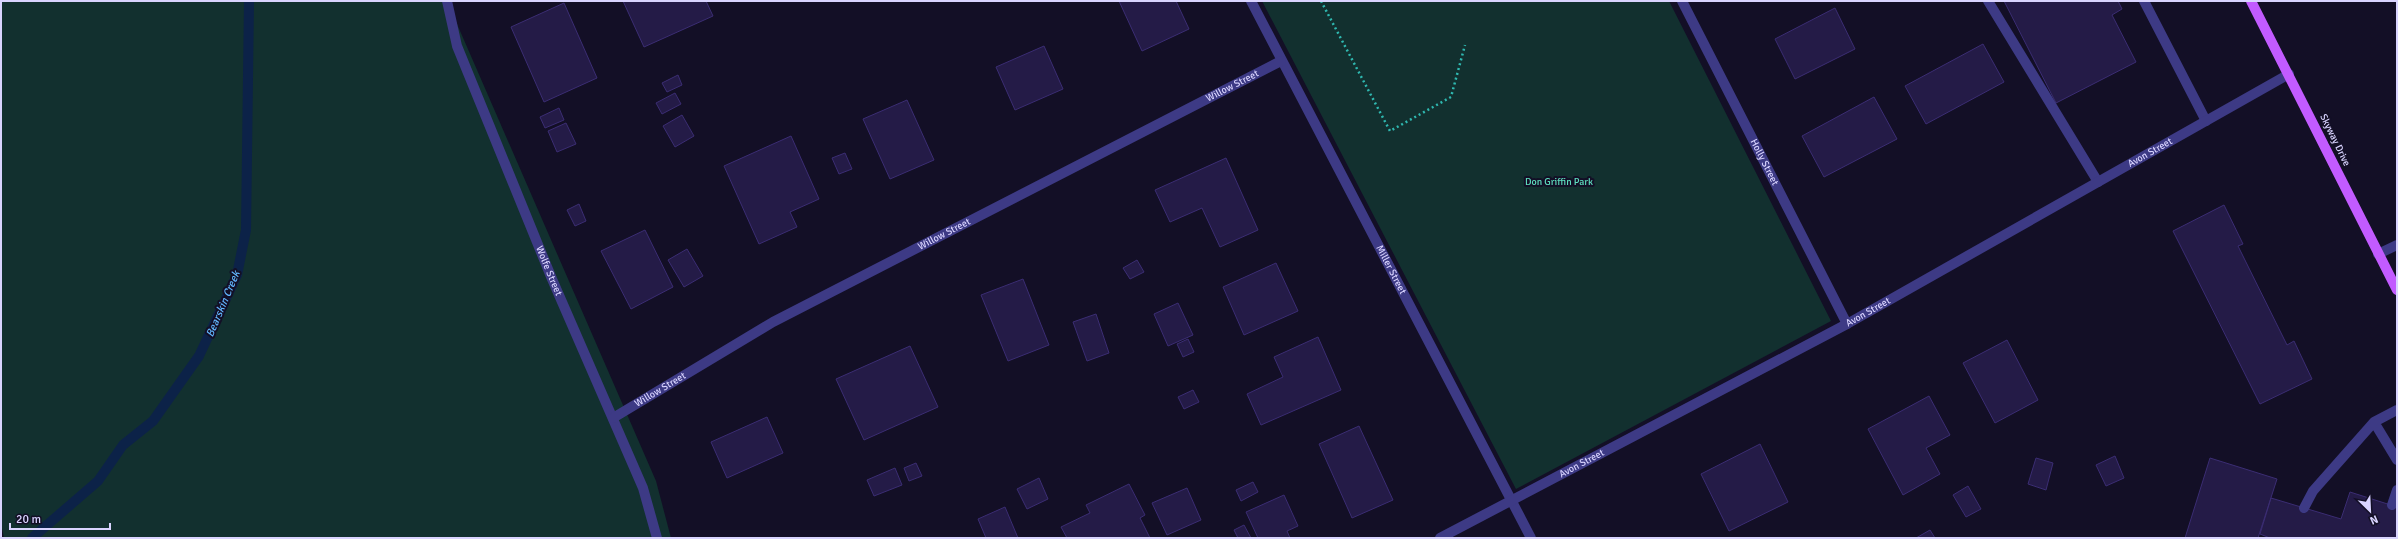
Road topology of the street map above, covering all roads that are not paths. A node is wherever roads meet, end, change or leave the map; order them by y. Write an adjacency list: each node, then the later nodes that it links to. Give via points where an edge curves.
1 (447, 1): 16 (street, Wolfe Street, via 460,54 555,286)
2 (1251, 1): 7 (street, Miller Street)
3 (1682, 1): 14 (street, Holly Street)
4 (1988, 1): 10 (street)
5 (2144, 1): 9 (street)
6 (2251, 1): 8 (main road, Skyway Drive)
7 (1281, 60): 16 (street, Willow Street, via 772,322); 20 (street, Miller Street)
8 (2289, 74): 9 (street, Avon Street); 12 (main road, Skyway Drive)
9 (2206, 121): 10 (street, Avon Street)
10 (2098, 182): 14 (street, Avon Street)
11 (2397, 245): 12 (street)
12 (2378, 254): 13 (main road, Skyway Drive)
13 (2397, 290)
14 (1847, 324): 20 (street, Avon Street)
15 (2397, 410): 17 (street)
16 (613, 418): 23 (street, Wolfe Street, via 643,488)
17 (2374, 422): 18 (street); 22 (street, via 2313,491)
18 (2397, 460)
19 (2397, 490): 21 (street)
20 (1512, 501): 24 (street, Avon Street); 25 (street, Miller Street)
21 (2392, 505)
22 (2304, 508)
23 (657, 538)
24 (1440, 538)
25 (1531, 538)

